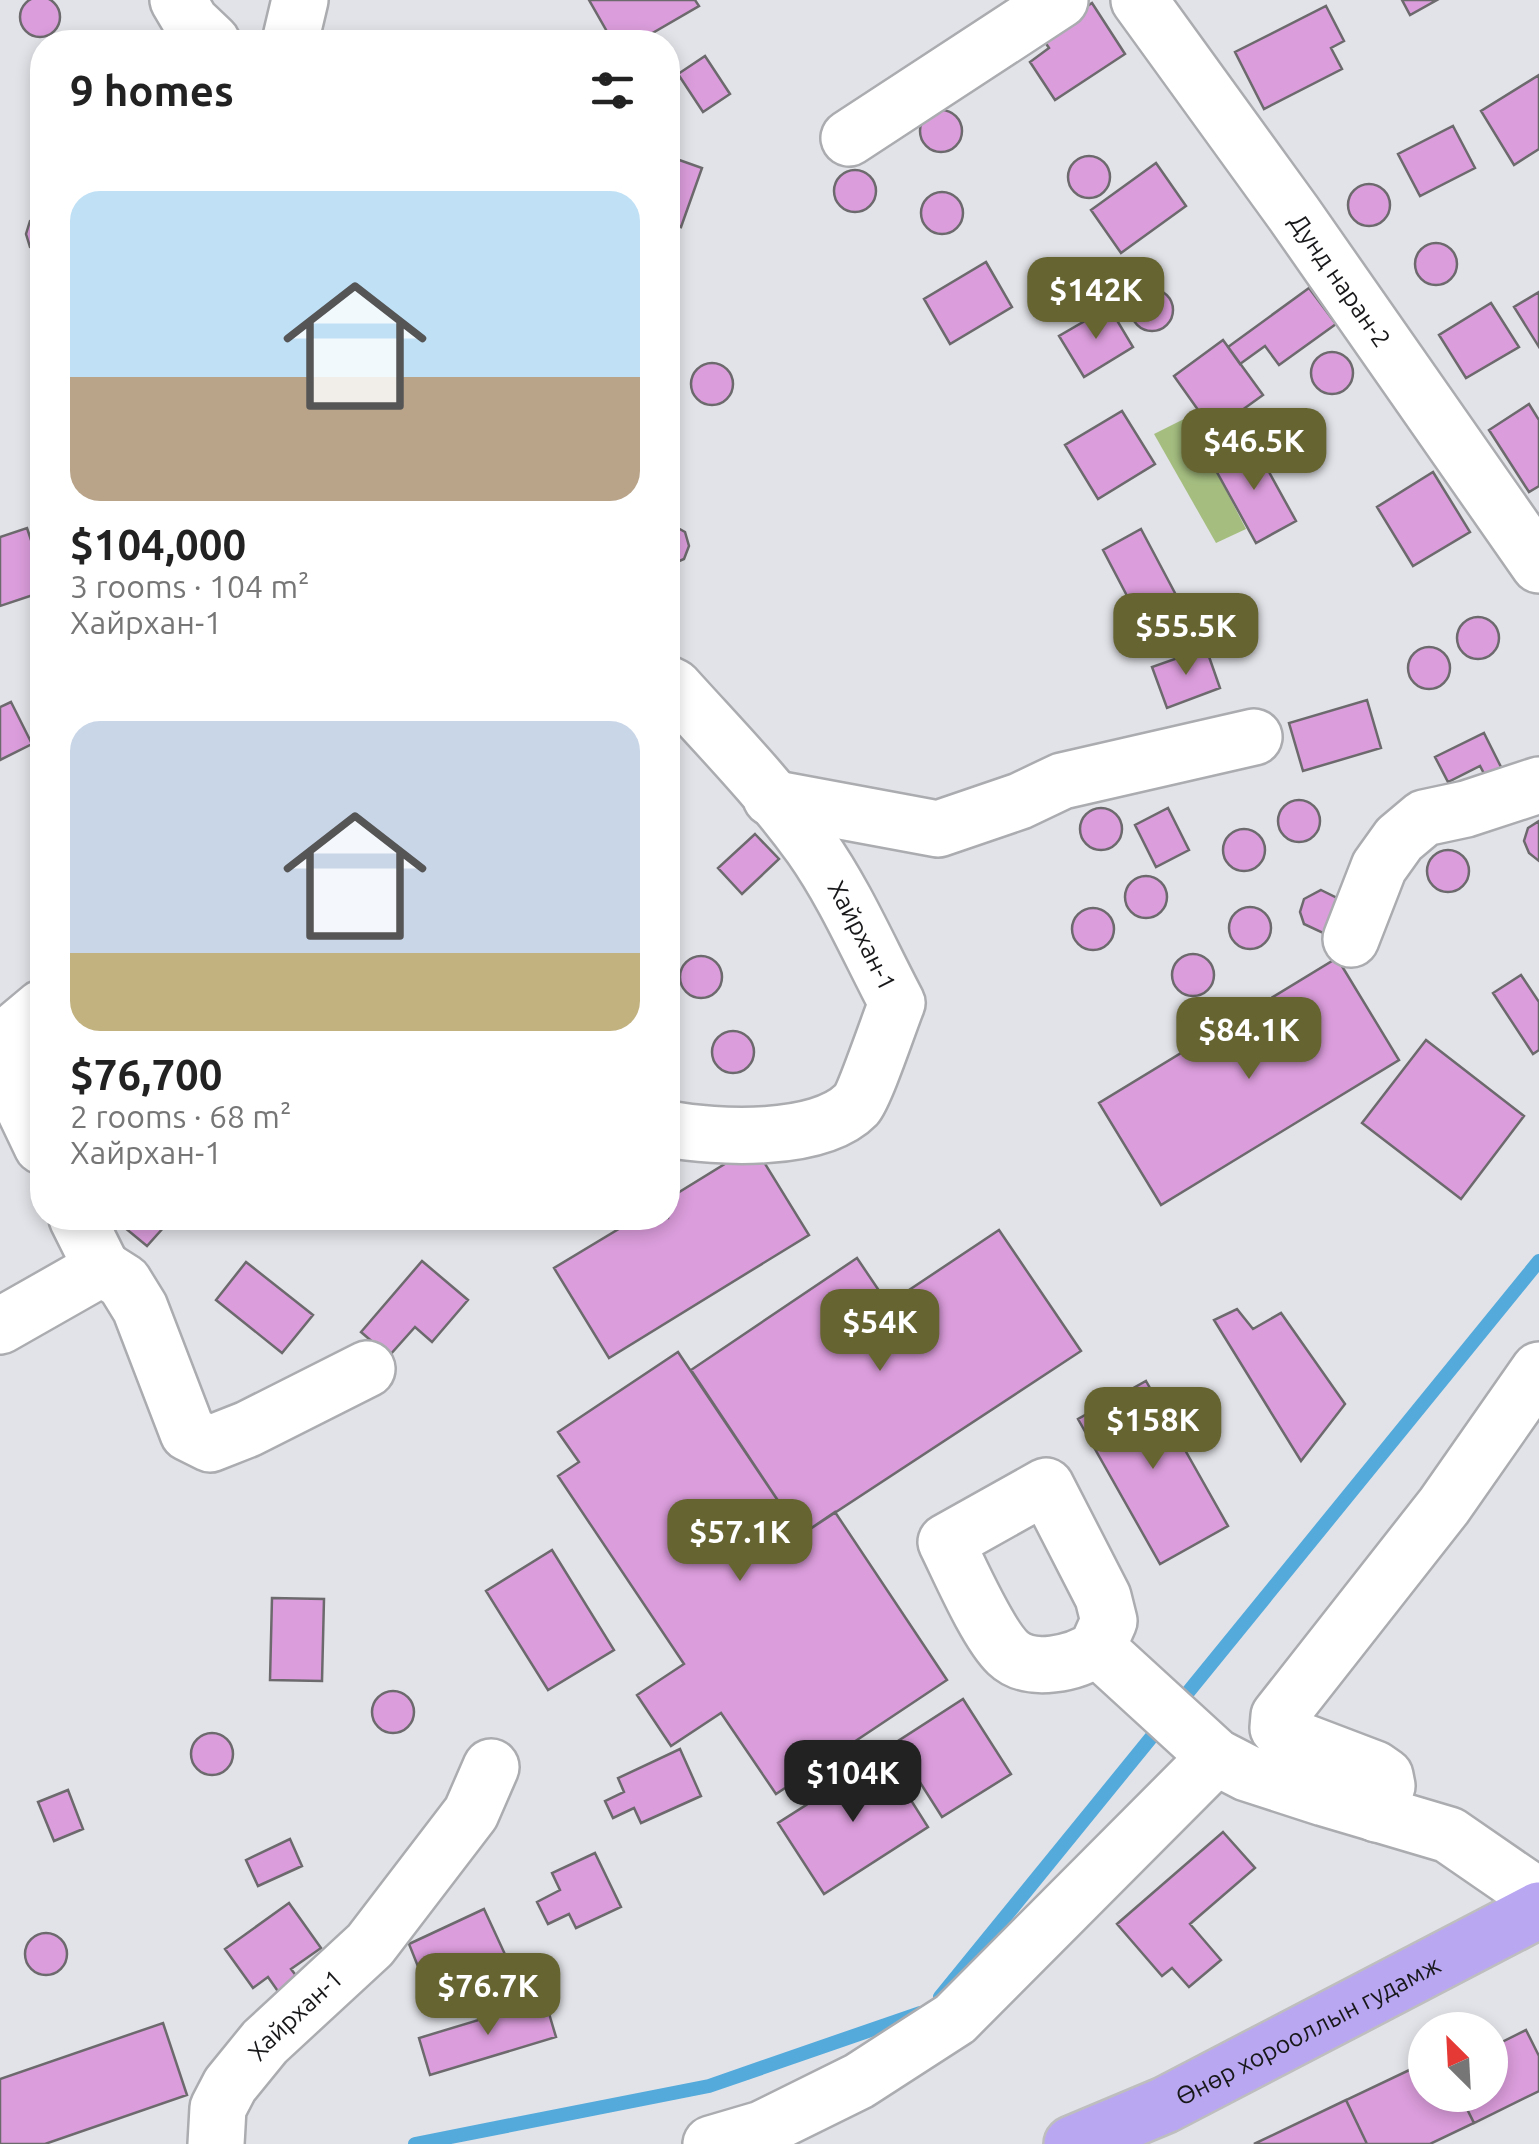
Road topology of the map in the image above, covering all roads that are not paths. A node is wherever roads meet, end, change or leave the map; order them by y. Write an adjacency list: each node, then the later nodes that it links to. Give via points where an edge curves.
1 (178, 0): 5 (street)
2 (300, 0): 6 (street)
3 (1060, 0): 7 (street)
4 (1139, 0): 8 (street, Дунд наран-2)
5 (199, 30)
6 (293, 30)
7 (849, 138)
8 (1539, 564)
9 (680, 694): 12 (street, Хайрхан-1)
10 (1254, 737): 12 (street, via 1062,782 938,829)
11 (1539, 785): 13 (street, via 1424,818 1398,839 1379,867)
12 (771, 798): 16 (street, Хайрхан-1, via 811,846 896,1003 857,1104 812,1130)
13 (1352, 939)
14 (30, 1018): 15 (street, via 6,1038 8,1075)
15 (30, 1121)
16 (680, 1132)
17 (83, 1230): 18 (street)
18 (102, 1268): 19 (street); 20 (street, via 124,1282 140,1308 188,1433 210,1444)
19 (0, 1326)
20 (367, 1369)
21 (1539, 1370): 25 (street, via 1444,1506 1279,1716 1283,1734 1385,1776)
22 (1111, 1661): 23 (street)
23 (1211, 1753): 25 (street, via 1247,1772); 29 (street, via 955,2019 858,2081 762,2129)
24 (491, 1767): 28 (street, Хайрхан-1, via 471,1814 370,1944 264,2042 230,2085 218,2108)
25 (1377, 1814): 26 (street, via 1449,1835)
26 (1539, 1897)
27 (1539, 1910): 30 (main road, Өнөр хорооллын гудамж, via 1165,2105)
28 (216, 2136)
29 (712, 2144)
30 (1072, 2144)

